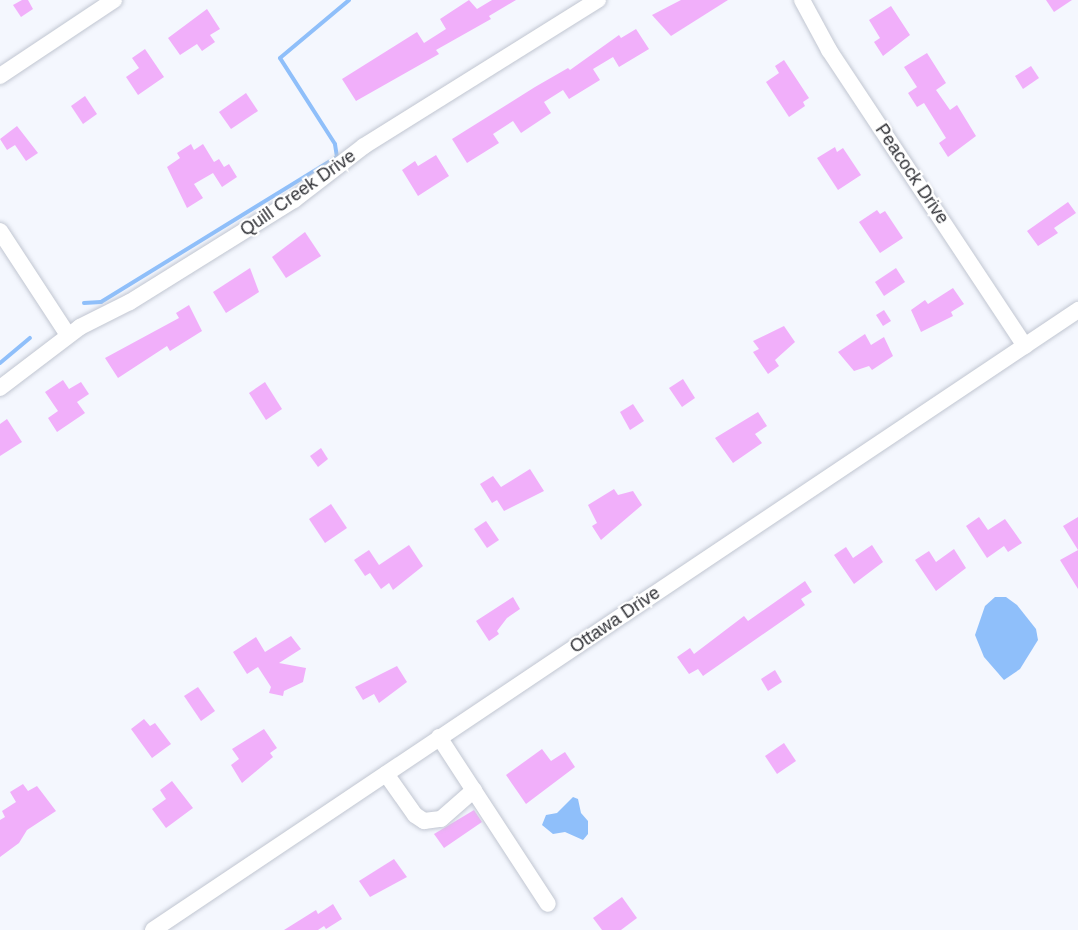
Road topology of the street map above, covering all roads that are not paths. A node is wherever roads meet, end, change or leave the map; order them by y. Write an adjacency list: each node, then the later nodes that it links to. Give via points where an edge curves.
1 (114, 0): 4 (street)
2 (598, 0): 7 (street, Quill Creek Drive, via 364,146 294,200 130,302)
3 (802, 0): 8 (street, Peacock Drive, via 829,50)
4 (0, 76)
5 (0, 231): 7 (street)
6 (1076, 315): 8 (street, Ottawa Drive)
7 (68, 335): 9 (street, Quill Creek Drive)
8 (1025, 346): 10 (street, Ottawa Drive)
9 (0, 388)
10 (439, 737): 11 (street, Ottawa Drive); 12 (street)
11 (386, 774): 12 (street, via 415,815 424,821 441,819); 14 (street, Ottawa Drive)
12 (474, 790): 13 (street)
13 (548, 904)
14 (153, 930)

